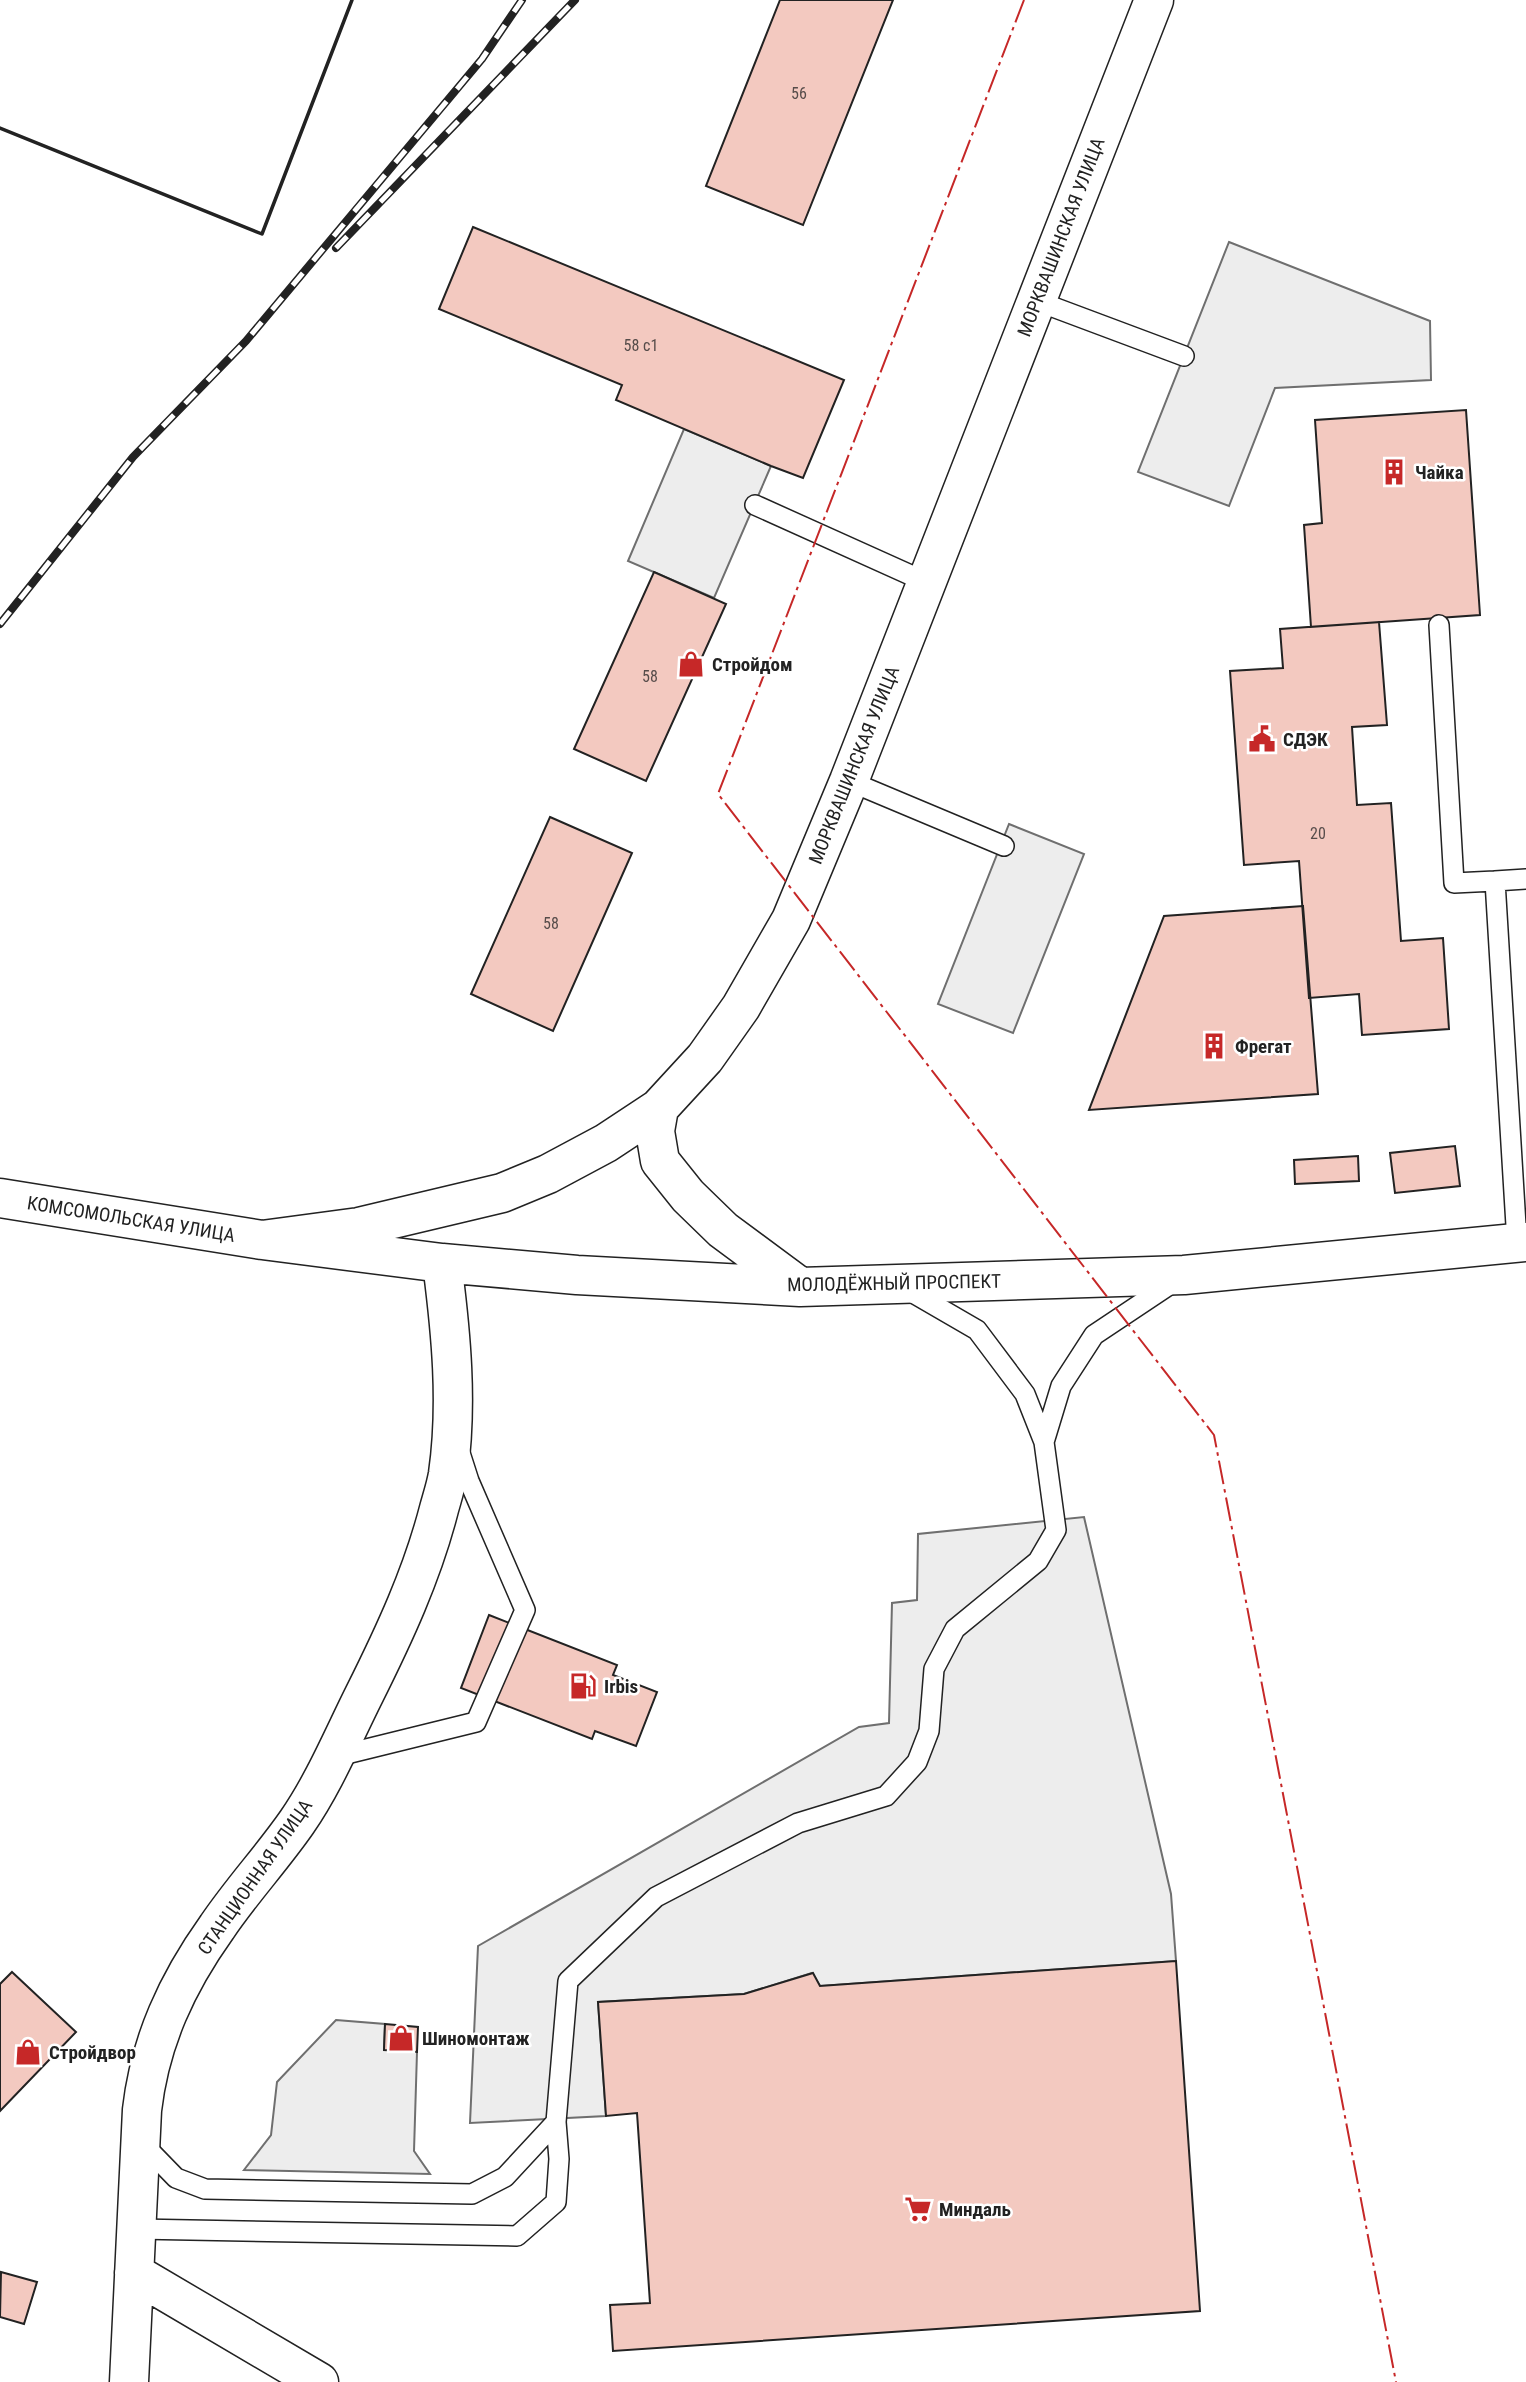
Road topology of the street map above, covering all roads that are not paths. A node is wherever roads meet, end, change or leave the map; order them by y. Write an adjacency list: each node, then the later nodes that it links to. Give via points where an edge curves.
1 (1154, 0): 2 (street, МОРКВАШИНСКАЯ УЛИЦА)
2 (1037, 300): 3 (lane); 5 (street, МОРКВАШИНСКАЯ УЛИЦА)
3 (1184, 356)
4 (755, 505): 5 (lane)
5 (926, 582): 7 (street, МОРКВАШИНСКАЯ УЛИЦА)
6 (1439, 625): 10 (lane, via 1454,883)
7 (849, 781): 8 (lane); 11 (street, МОРКВАШИНСКАЯ УЛИЦА, via 791,920 705,1058)
8 (1004, 846)
9 (1526, 879): 10 (lane)
10 (1495, 881): 14 (lane)
11 (659, 1108): 13 (street, МОРКВАШИНСКАЯ УЛИЦА, via 548,1174 502,1193 359,1227); 18 (street, via 660,1161 674,1179 723,1230)
12 (0, 1198): 13 (street, КОМСОМОЛЬСКАЯ УЛИЦА)
13 (262, 1240): 15 (street, МОЛОДЁЖНЫЙ ПРОСПЕКТ)
14 (1522, 1242): 16 (street, МОЛОДЁЖНЫЙ ПРОСПЕКТ)
15 (442, 1263): 18 (street, МОЛОДЁЖНЫЙ ПРОСПЕКТ); 19 (street, СТАНЦИОННАЯ УЛИЦА, via 453,1377)
16 (1184, 1275): 17 (street, МОЛОДЁЖНЫЙ ПРОСПЕКТ); 20 (lane, via 1094,1335 1061,1386)
17 (897, 1284): 18 (street, МОЛОДЁЖНЫЙ ПРОСПЕКТ); 20 (lane, via 978,1330 1026,1394)
18 (800, 1287)
19 (451, 1427): 21 (street, СТАНЦИОННАЯ УЛИЦА, via 447,1475 415,1588); 21 (lane, via 469,1481 526,1611 476,1722)
20 (1044, 1442): 22 (lane, via 1056,1530 1038,1561 955,1629 934,1669 929,1731 917,1762 886,1796 798,1823 656,1898 568,1981)
21 (333, 1758): 23 (street, СТАНЦИОННАЯ УЛИЦА, via 298,1820 216,1927 173,2000 145,2079)
22 (556, 2122): 23 (lane, via 505,2177 472,2193 205,2189 176,2178); 24 (lane, via 556,2202 517,2236)
23 (141, 2142): 24 (street, СТАНЦИОННАЯ УЛИЦА)
24 (137, 2228): 25 (street, СТАНЦИОННАЯ УЛИЦА)
25 (134, 2273): 26 (street, СТАНЦИОННАЯ УЛИЦА); 27 (street)
26 (128, 2382)
27 (320, 2382)

